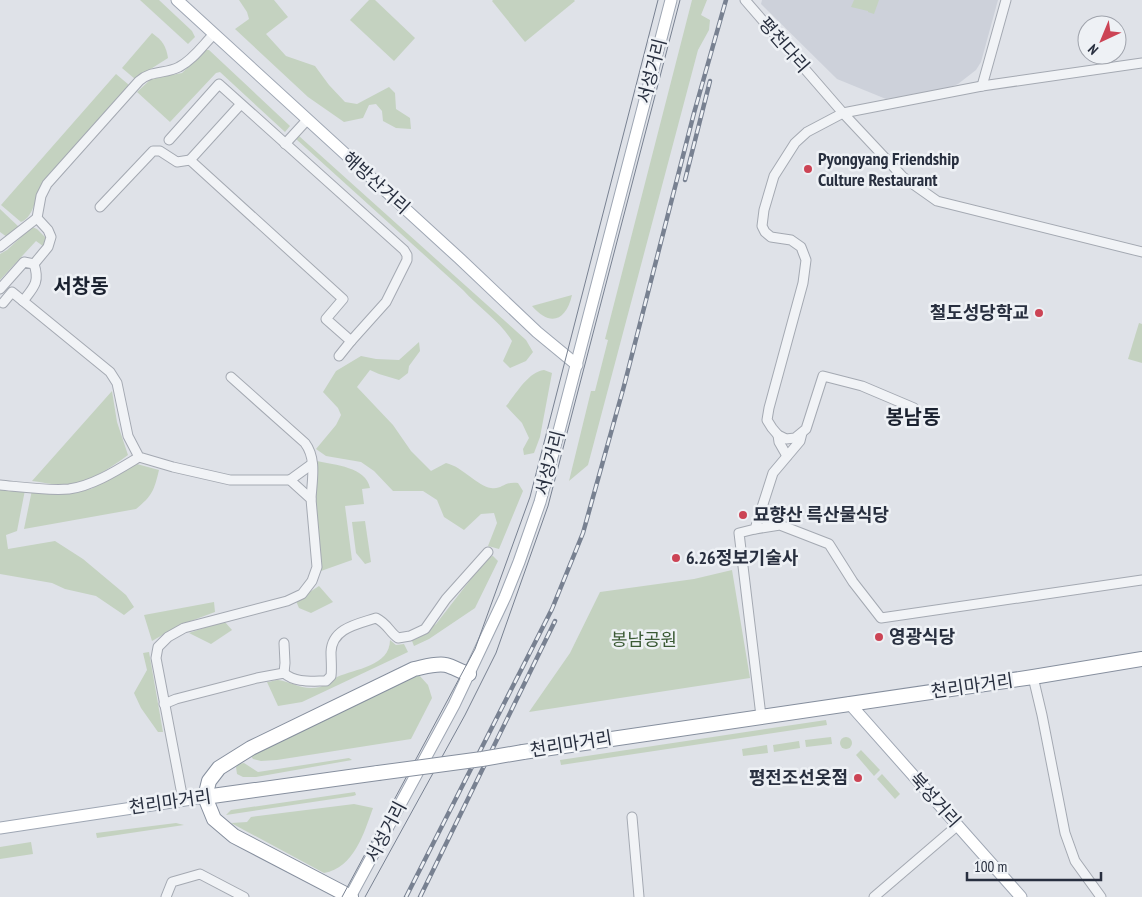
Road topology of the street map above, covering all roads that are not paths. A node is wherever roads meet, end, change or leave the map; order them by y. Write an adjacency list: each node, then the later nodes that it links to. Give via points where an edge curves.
1 (176, 0): 5 (main road, 해방산거리)
2 (745, 0): 9 (street, 평천다리)
3 (1006, 0): 7 (street)
4 (670, 2): 24 (main road, 서성거리)
5 (214, 34): 10 (main road, 해방산거리); 15 (street, via 179,68 151,73 139,81 47,184)
6 (1142, 62): 7 (street)
7 (982, 86): 9 (street)
8 (240, 105): 11 (street, via 218,84); 12 (street); 13 (street)
9 (843, 113): 17 (street, 평천다리, via 903,177 937,201); 28 (street, via 807,132 795,143 774,176 764,210 762,226 765,232 771,237 791,240 801,247 806,260 803,283 769,408 768,420)
10 (307, 120): 12 (street); 24 (main road, 해방산거리)
11 (170, 140)
12 (285, 144): 22 (street, via 407,255 386,302)
13 (190, 160): 14 (street, via 177,162 153,150); 22 (street, via 343,299 326,319)
14 (100, 207)
15 (37, 218): 16 (street); 18 (street, via 51,237 48,247)
16 (0, 247)
17 (1142, 252)
18 (34, 264): 19 (street, via 24,262); 20 (street, via 37,274 35,285)
19 (0, 289)
20 (23, 301): 21 (street, via 12,292); 30 (street, via 110,372 117,383 128,436)
21 (3, 303)
22 (351, 342): 23 (street)
23 (339, 356)
24 (577, 365): 41 (main road, 서성거리, via 540,502 505,597)
25 (231, 377): 31 (street, via 305,443 312,456)
26 (914, 408): 27 (street, via 862,386 823,376)
27 (802, 433): 28 (street, via 786,439); 29 (street, via 800,441)
28 (778, 435): 29 (street)
29 (787, 456): 35 (street, via 772,473)
30 (139, 457): 32 (street, via 230,480); 33 (street, via 116,472 70,489)
31 (312, 464): 32 (street); 34 (street)
32 (290, 480): 34 (street)
33 (0, 485)
34 (311, 499): 44 (street, via 317,567 312,581 302,594 287,601 184,628 168,638 158,647 156,658)
35 (755, 529): 37 (street, via 780,525 829,544 881,618); 45 (street, via 739,533)
36 (488, 552): 40 (street, via 425,629 398,638 376,618 342,631 335,637 331,650 331,676 326,681 297,680)
37 (1142, 580)
38 (284, 643): 40 (street)
39 (1142, 659): 42 (highway, 천리마거리)
40 (284, 673): 44 (street)
41 (469, 674): 46 (highway, via 437,665 402,675 251,748 219,768 209,780); 53 (main road, 서성거리)
42 (1033, 677): 43 (highway, 천리마거리); 57 (street, via 1065,833 1075,861)
43 (849, 703): 45 (highway, 천리마거리); 49 (main road, 북성거리)
44 (164, 704): 47 (street)
45 (761, 716): 46 (highway, 천리마거리, bridge)
46 (206, 797): 47 (main road, 천리마거리); 53 (highway, via 214,819 234,836)
47 (183, 800): 50 (main road, 천리마거리)
48 (632, 817): 54 (street)
49 (958, 825): 55 (street); 56 (main road, 북성거리)
50 (0, 828)
51 (166, 897): 52 (street, via 172,882 200,874)
52 (244, 897)
53 (351, 897)
54 (639, 897)
55 (874, 897)
56 (1021, 897)
57 (1101, 897)

